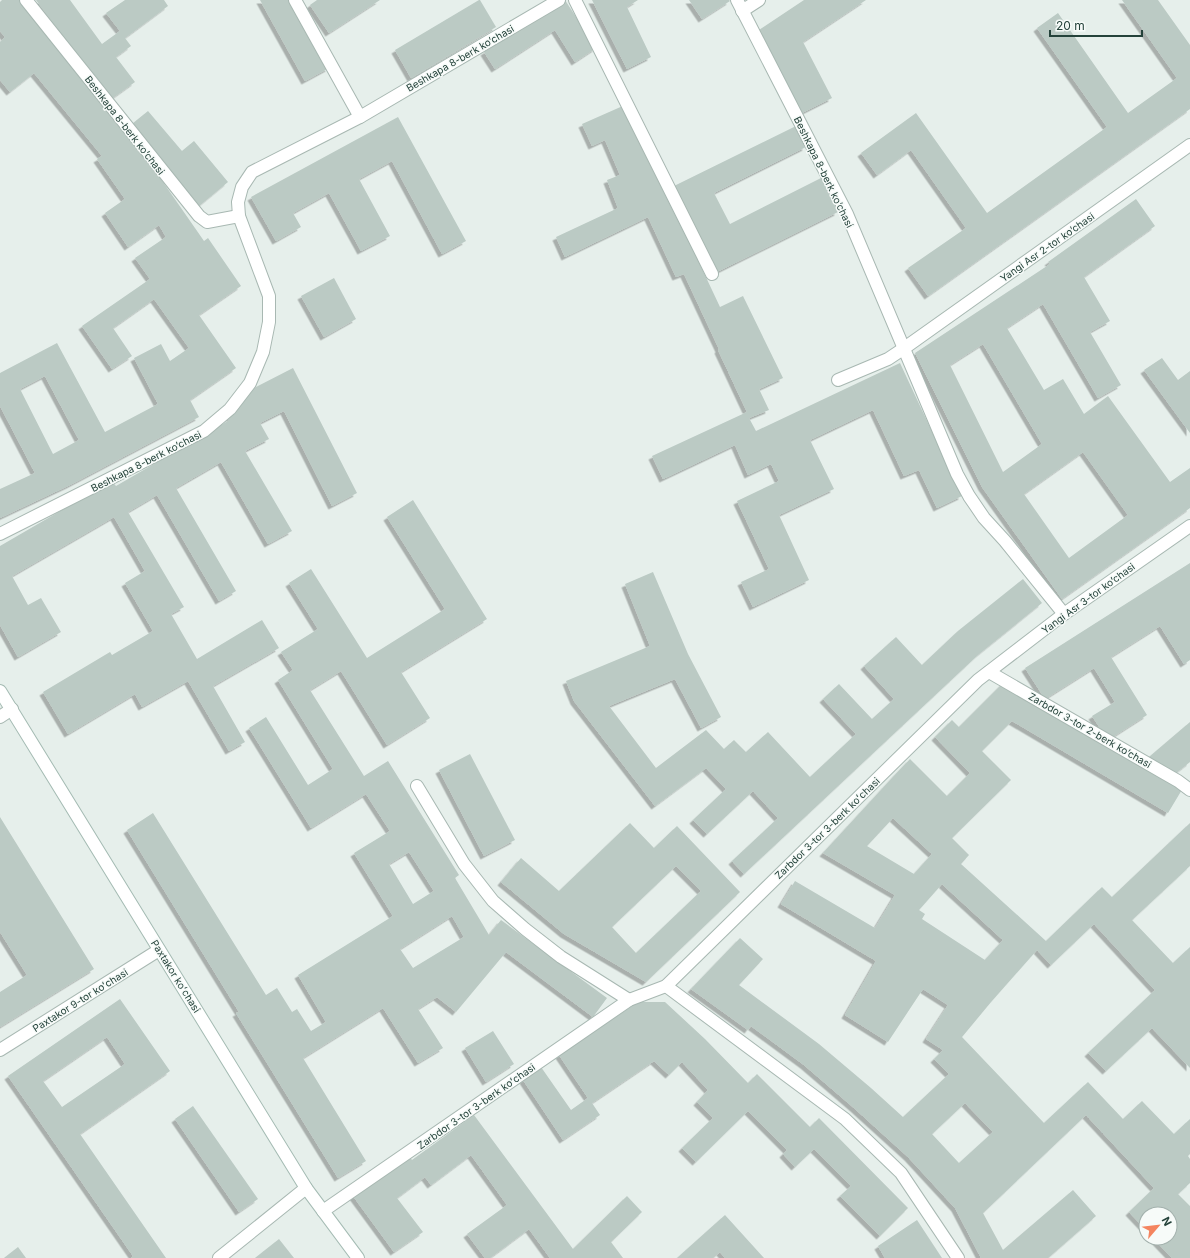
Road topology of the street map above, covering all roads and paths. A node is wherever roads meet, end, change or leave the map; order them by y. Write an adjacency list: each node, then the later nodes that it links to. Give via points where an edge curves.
1 (26, 0): 9 (street, Beshkapa 8-berk koʼchasi, via 199,216 207,222)
2 (295, 0): 7 (street)
3 (560, 0): 7 (street, Beshkapa 8-berk koʼchasi)
4 (575, 0): 10 (street)
5 (759, 0): 6 (street)
6 (740, 5): 11 (street, Beshkapa 8-berk koʼchasi, via 847,214)
7 (360, 117): 9 (street, Beshkapa 8-berk koʼchasi, via 252,172 242,187 238,202)
8 (1190, 145): 11 (street, Yangi Asr 2-tor koʼchasi)
9 (239, 216): 14 (street, Beshkapa 8-berk koʼchasi, via 269,296 269,322 263,352 250,383 230,409 204,431)
10 (712, 274)
11 (903, 349): 12 (street, Yangi Asr 2-tor koʼchasi); 15 (street, Beshkapa 8-berk koʼchasi, via 969,496 984,518)
12 (838, 380)
13 (1190, 526): 15 (street, Yangi Asr 3-tor koʼchasi)
14 (0, 534)
15 (1064, 614): 16 (street, Yangi Asr 3-tor koʼchasi)
16 (989, 672): 21 (street, Zarbdor 3-tor 2-berk koʼchasi); 23 (street, Zarbdor 3-tor 3-berk koʻchasi)
17 (0, 690): 18 (street, Paxtakor koʻchasi)
18 (12, 709): 19 (street); 22 (street, Paxtakor koʻchasi)
19 (0, 717)
20 (417, 786): 24 (street, via 464,864 493,901 561,957)
21 (1190, 790)
22 (159, 950): 25 (street, Paxtakor 9-tor koʻchasi); 26 (street, Paxtakor koʻchasi)
23 (666, 986): 24 (street, Zarbdor 3-tor 3-berk koʻchasi); 30 (street, via 845,1119 901,1173)
24 (629, 1000): 27 (street, Zarbdor 3-tor 3-berk koʻchasi)
25 (0, 1050)
26 (306, 1188): 27 (street, Paxtakor koʻchasi); 28 (street)
27 (323, 1211): 29 (street, Paxtakor koʻchasi)
28 (219, 1258)
29 (358, 1258)
30 (958, 1258)

